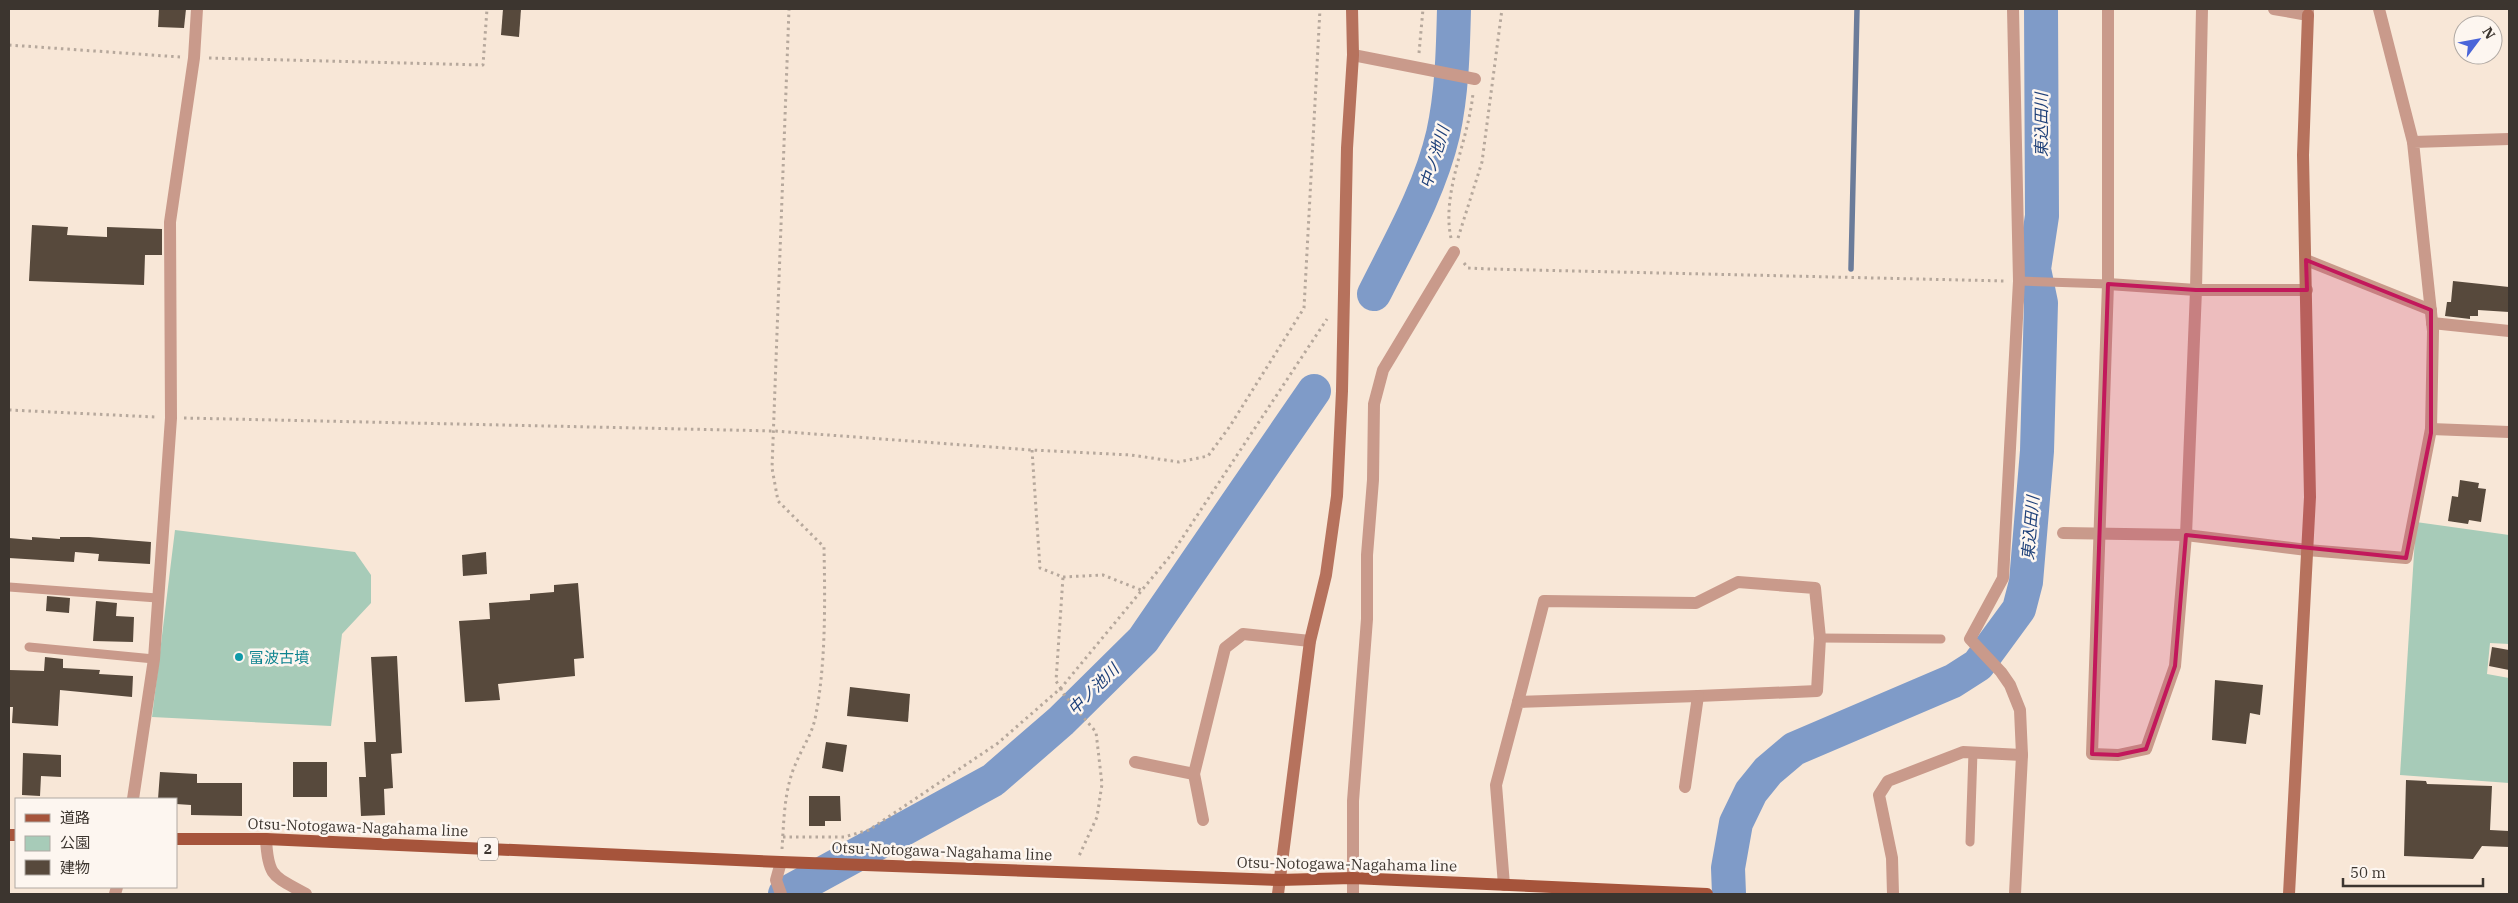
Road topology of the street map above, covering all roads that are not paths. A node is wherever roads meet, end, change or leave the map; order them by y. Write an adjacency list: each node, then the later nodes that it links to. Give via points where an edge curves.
1 (197, 9): 28 (street, via 194,58 170,222 171,418)
2 (1352, 9): 9 (street)
3 (2013, 9): 15 (street)
4 (2108, 9): 16 (street)
5 (2202, 9): 17 (street)
6 (2274, 9): 8 (street)
7 (2379, 9): 12 (street)
8 (2308, 12): 14 (street, via 2303,155)
9 (1353, 55): 10 (street); 31 (street, via 1336,496 1326,575)
10 (1475, 79)
11 (2509, 139): 12 (street)
12 (2413, 142): 19 (street)
13 (1454, 252): 47 (street, via 1383,370 1374,404 1367,619)
14 (2306, 260): 18 (street); 19 (street)
15 (2022, 281): 16 (lane); 37 (street, via 2004,578 1970,639 2010,685 2020,710)
16 (2108, 284): 17 (street); 24 (street)
17 (2196, 290): 18 (street); 25 (street)
18 (2307, 290): 26 (street, via 2310,497)
19 (2432, 317): 20 (street); 21 (street)
20 (2509, 331)
21 (2431, 429): 22 (street); 26 (street, via 2406,558)
22 (2509, 432)
23 (2063, 533): 24 (street)
24 (2100, 534): 25 (street); 25 (street, via 2092,754 2118,755 2146,749 2175,666)
25 (2186, 535): 26 (street)
26 (2307, 550): 58 (street)
27 (9, 587): 28 (lane)
28 (157, 598): 33 (street)
29 (1820, 638): 30 (lane); 34 (street, via 1817,691); 35 (street, via 1815,588 1738,582 1696,603 1544,601)
30 (1941, 640)
31 (1310, 641): 39 (street, via 1244,634 1225,648); 48 (street)
32 (29, 647): 33 (lane)
33 (154, 659): 41 (street)
34 (1698, 696): 35 (street); 40 (street)
35 (1518, 702): 49 (street, via 1496,785)
36 (1973, 752): 37 (street); 45 (lane); 56 (street, via 1963,752 1888,781 1879,795 1892,858)
37 (2022, 755): 57 (street)
38 (1135, 762): 39 (street)
39 (1194, 774): 42 (street)
40 (1685, 788)
41 (133, 798)
42 (1203, 820)
43 (178, 839): 44 (main road, Otsu-Notogawa-Nagahama line / 2)
44 (266, 839): 46 (main road, Otsu-Notogawa-Nagahama line / 2); 51 (street, via 267,864 274,876)
45 (1970, 842)
46 (781, 862): 48 (main road, Otsu-Notogawa-Nagahama line / 2); 52 (street, via 776,880)
47 (1352, 878): 48 (main road, Otsu-Notogawa-Nagahama line / 2); 49 (main road, Otsu-Notogawa-Nagahama line / 2); 54 (street)
48 (1279, 880): 53 (street)
49 (1504, 885): 50 (main road, Otsu-Notogawa-Nagahama line / 2)
50 (1522, 890): 55 (main road, Otsu-Notogawa-Nagahama line / 2)
51 (306, 894)
52 (781, 894)
53 (1278, 894)
54 (1353, 894)
55 (1707, 894)
56 (1892, 894)
57 (2015, 894)
58 (2289, 894)

